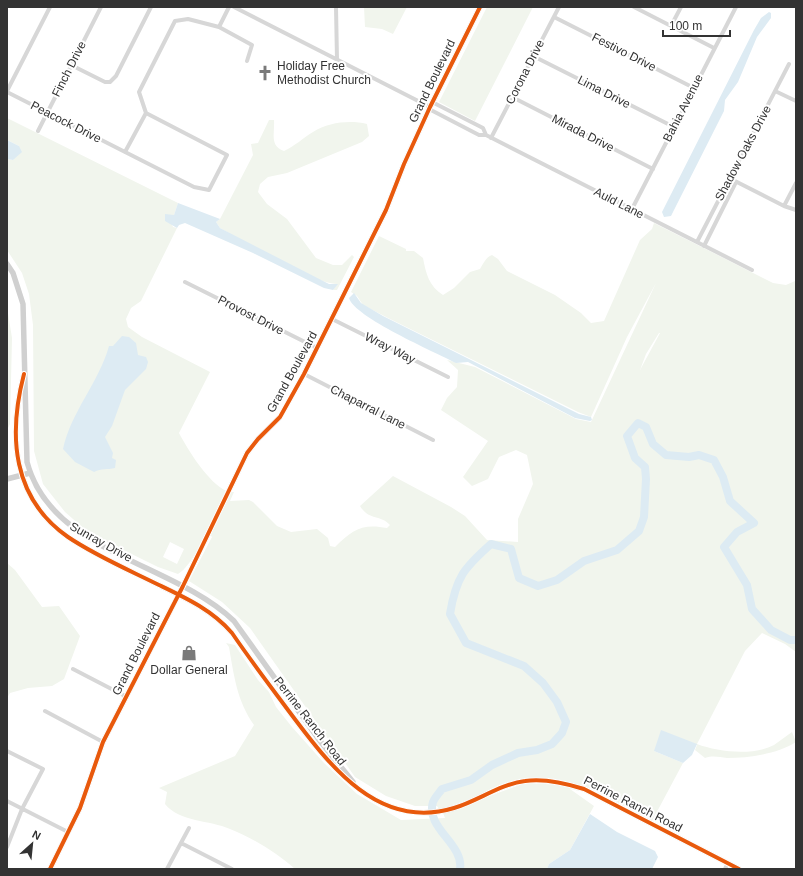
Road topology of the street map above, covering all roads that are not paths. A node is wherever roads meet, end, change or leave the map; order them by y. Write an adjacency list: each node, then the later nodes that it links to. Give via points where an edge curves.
1 (50, 7): 23 (street)
2 (101, 7): 20 (street, Finch Drive)
3 (151, 7): 20 (street, via 116,76 110,82)
4 (229, 7): 14 (street)
5 (234, 7): 17 (street)
6 (336, 7): 17 (street)
7 (480, 7): 26 (street, Grand Boulevard)
8 (559, 7): 12 (street, Corona Drive)
9 (634, 7): 13 (street)
10 (681, 7): 13 (street)
11 (736, 7): 15 (street, Bahia Avenue)
12 (554, 17): 16 (street, Corona Drive); 21 (street, Festivo Drive)
13 (671, 26): 15 (street)
14 (219, 27): 18 (street, via 252,45); 27 (street, via 188,19 175,21 139,92)
15 (714, 48): 21 (street, Bahia Avenue)
16 (533, 56): 24 (street, Corona Drive); 29 (street, Lima Drive)
17 (337, 60): 26 (street)
18 (247, 61)
19 (789, 64): 22 (street, Shadow Oaks Drive)
20 (71, 65): 28 (street, Finch Drive)
21 (694, 88): 29 (street, Bahia Avenue)
22 (775, 91): 25 (street); 35 (street, Shadow Oaks Drive)
23 (7, 92): 28 (street, Peacock Drive)
24 (512, 97): 32 (street, Corona Drive); 34 (street, Mirada Drive)
25 (796, 101)
26 (430, 106): 31 (street, Auld Lane, via 479,135); 31 (street, Auld Lane, via 483,128); 46 (street, Grand Boulevard, via 386,210)
27 (146, 112): 33 (street); 33 (street, Peacock Drive, via 227,154 209,190 194,187)
28 (47, 113): 30 (street, Finch Drive); 33 (street, Peacock Drive)
29 (674, 127): 34 (street, Bahia Avenue)
30 (38, 131)
31 (486, 135): 32 (street, Auld Lane)
32 (491, 138): 39 (street, Auld Lane)
33 (125, 152)
34 (652, 169): 39 (street, Bahia Avenue)
35 (731, 179): 36 (street); 41 (street, Shadow Oaks Drive)
36 (736, 182): 38 (street); 42 (street, Shadow Oaks Drive)
37 (796, 183): 38 (street)
38 (784, 206): 40 (street)
39 (632, 209): 41 (street, Auld Lane)
40 (796, 210)
41 (697, 242): 42 (street, Auld Lane)
42 (704, 246): 44 (street, Auld Lane)
43 (7, 264): 48 (street, Sunray Drive, via 13,273 23,304)
44 (752, 270)
45 (185, 282): 47 (street, Provost Drive)
46 (332, 318): 47 (street, Grand Boulevard); 50 (street, Wray Way)
47 (317, 348): 49 (street, Grand Boulevard)
48 (24, 374): 52 (street, Sunray Drive, via 25,434); 53 (street, Sunray Drive, via 15,439)
49 (304, 374): 51 (street, Chaparral Lane); 55 (street, Grand Boulevard, via 280,417 247,453)
50 (448, 377)
51 (432, 440)
52 (30, 473): 53 (street); 55 (street, Sunray Drive, via 48,505 65,523 83,535)
53 (22, 476): 54 (street); 56 (street, Sunray Drive, via 34,504 68,537)
54 (7, 480)
55 (183, 586): 56 (street, Grand Boulevard); 62 (street, Perrine Ranch Road, via 209,600 234,621)
56 (178, 594): 58 (street, Grand Boulevard); 62 (street, Perrine Ranch Road, via 225,625 325,758)
57 (73, 668): 58 (street)
58 (125, 696): 60 (street, Grand Boulevard)
59 (44, 711): 60 (street)
60 (103, 742): 66 (street, Grand Boulevard, via 80,808)
61 (7, 751): 64 (street, via 43,769)
62 (357, 787): 69 (street, Perrine Ranch Road, via 378,802 420,812 444,810 524,781 564,782 584,789)
63 (7, 801): 64 (street)
64 (22, 809): 66 (street); 68 (street)
65 (189, 828): 67 (street)
66 (68, 832): 70 (street, Grand Boulevard)
67 (181, 843): 71 (street); 72 (street)
68 (7, 847)
69 (726, 866): 73 (street, Perrine Ranch Road)
70 (50, 869)
71 (167, 869)
72 (232, 869)
73 (739, 869)

